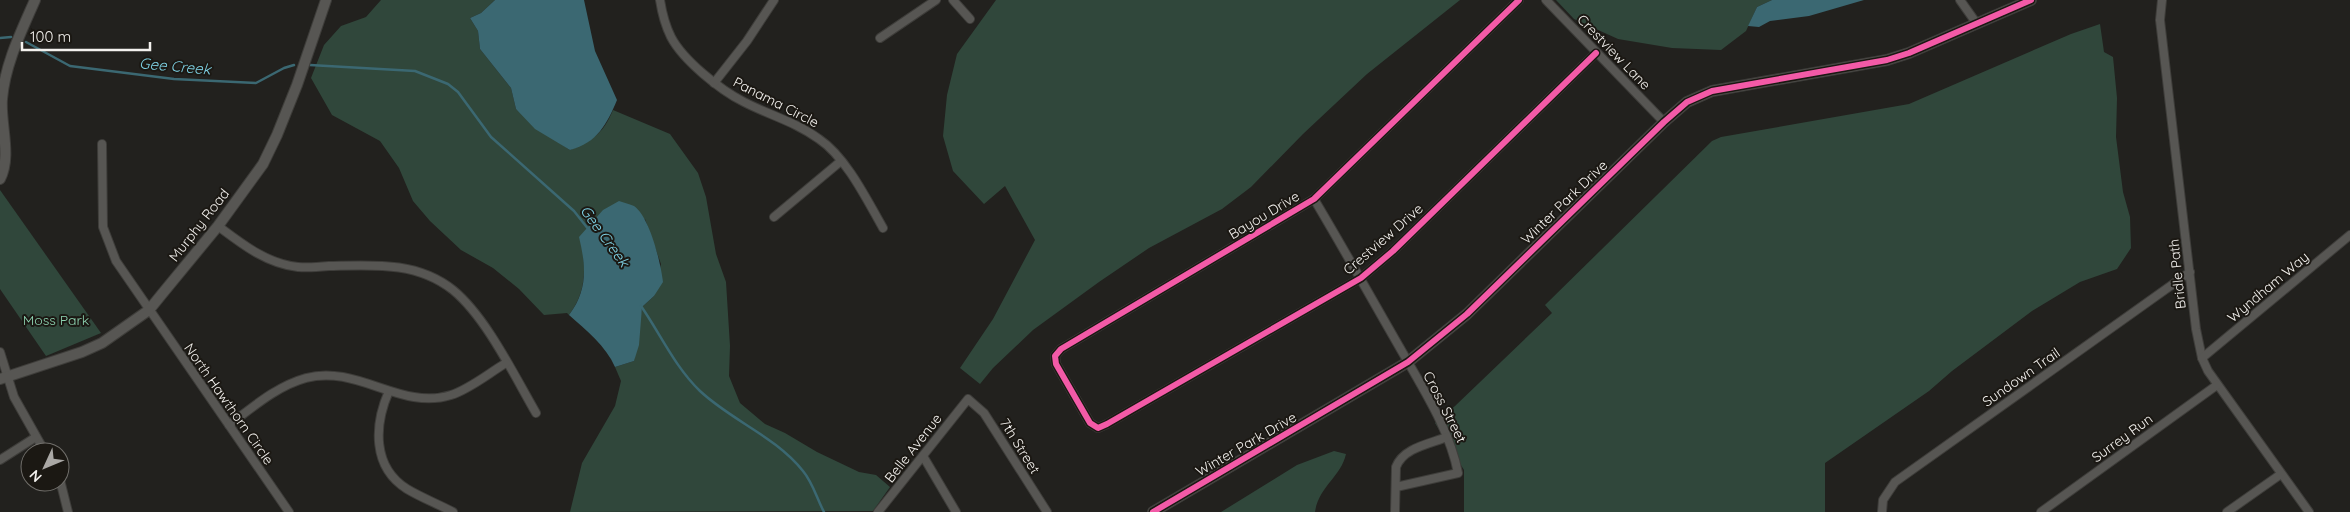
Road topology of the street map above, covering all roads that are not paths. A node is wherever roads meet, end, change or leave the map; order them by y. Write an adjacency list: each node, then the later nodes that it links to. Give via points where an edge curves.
1 (34, 0): 20 (street, via 6,74 2,99 6,153)
2 (326, 0): 23 (street, Murphy Road, via 277,135 263,164)
3 (660, 0): 16 (street, Panama Circle, via 672,39)
4 (774, 0): 16 (street)
5 (936, 0): 14 (street)
6 (953, 0): 12 (street)
7 (1519, 0): 21 (street, Bayou Drive)
8 (1546, 0): 15 (street, Crestview Lane)
9 (1960, 0): 13 (street)
10 (2031, 0): 13 (street, Winter Park Drive)
11 (2162, 0): 26 (street, Bridle Path, via 2160,20)
12 (970, 19)
13 (1977, 24): 17 (street, Winter Park Drive, via 1887,60 1704,94 1687,102)
14 (880, 38)
15 (1596, 53): 17 (street, Crestview Lane); 27 (street, Crestview Drive)
16 (714, 83): 19 (street, Panama Circle, via 743,102 794,123 821,140)
17 (1664, 122): 31 (street, Winter Park Drive, via 1466,314)
18 (102, 144): 28 (street, North Hawthorn Circle, via 103,227 116,261)
19 (842, 161): 22 (street); 24 (street, Panama Circle)
20 (0, 179)
21 (1314, 199): 27 (street, Cross Street); 39 (street, Bayou Drive, via 1061,348 1055,356 1056,364 1090,423)
22 (774, 217)
23 (218, 226): 28 (street, Murphy Road); 32 (street, via 250,250 281,264 408,268 439,281 452,289 477,316)
24 (883, 228)
25 (2350, 235): 30 (street, Wyndham Way)
26 (2190, 272): 30 (street, Bridle Path); 56 (street, Sundown Trail, via 1895,482 1883,500)
27 (1362, 278): 31 (street, Cross Street); 39 (street, Crestview Drive)
28 (149, 310): 33 (street, Murphy Road, via 102,343); 38 (street, North Hawthorn Circle)
29 (0, 352): 33 (street, via 4,361)
30 (2202, 358): 34 (street, Bridle Path)
31 (1408, 362): 41 (street, Cross Street); 54 (street, Winter Park Drive)
32 (506, 363): 35 (street, via 450,396 424,398); 37 (street)
33 (4, 378): 40 (street)
34 (2217, 385): 45 (street, Bridle Path); 57 (street, Surrey Run)
35 (389, 391): 38 (street, via 346,376 307,378 269,395); 50 (street, via 379,421 384,465 407,488)
36 (968, 398): 43 (street, Belle Avenue); 53 (street, 7th Street, via 984,413)
37 (536, 413)
38 (229, 425): 49 (street, North Hawthorn Circle)
39 (1098, 428)
40 (36, 437): 42 (street); 44 (street)
41 (1447, 437): 46 (street, via 1407,452 1396,467); 46 (street, Cross Street, via 1455,454 1458,472)
42 (39, 442)
43 (922, 456): 51 (street, Belle Avenue); 52 (street)
44 (0, 460)
45 (2281, 474): 58 (street); 59 (street, Bridle Path)
46 (1396, 488): 55 (street)
47 (63, 492): 48 (street)
48 (68, 512)
49 (289, 512)
50 (453, 512)
51 (878, 512)
52 (956, 512)
53 (1047, 512)
54 (1153, 512)
55 (1395, 512)
56 (1882, 512)
57 (2041, 512)
58 (2228, 512)
59 (2309, 512)

